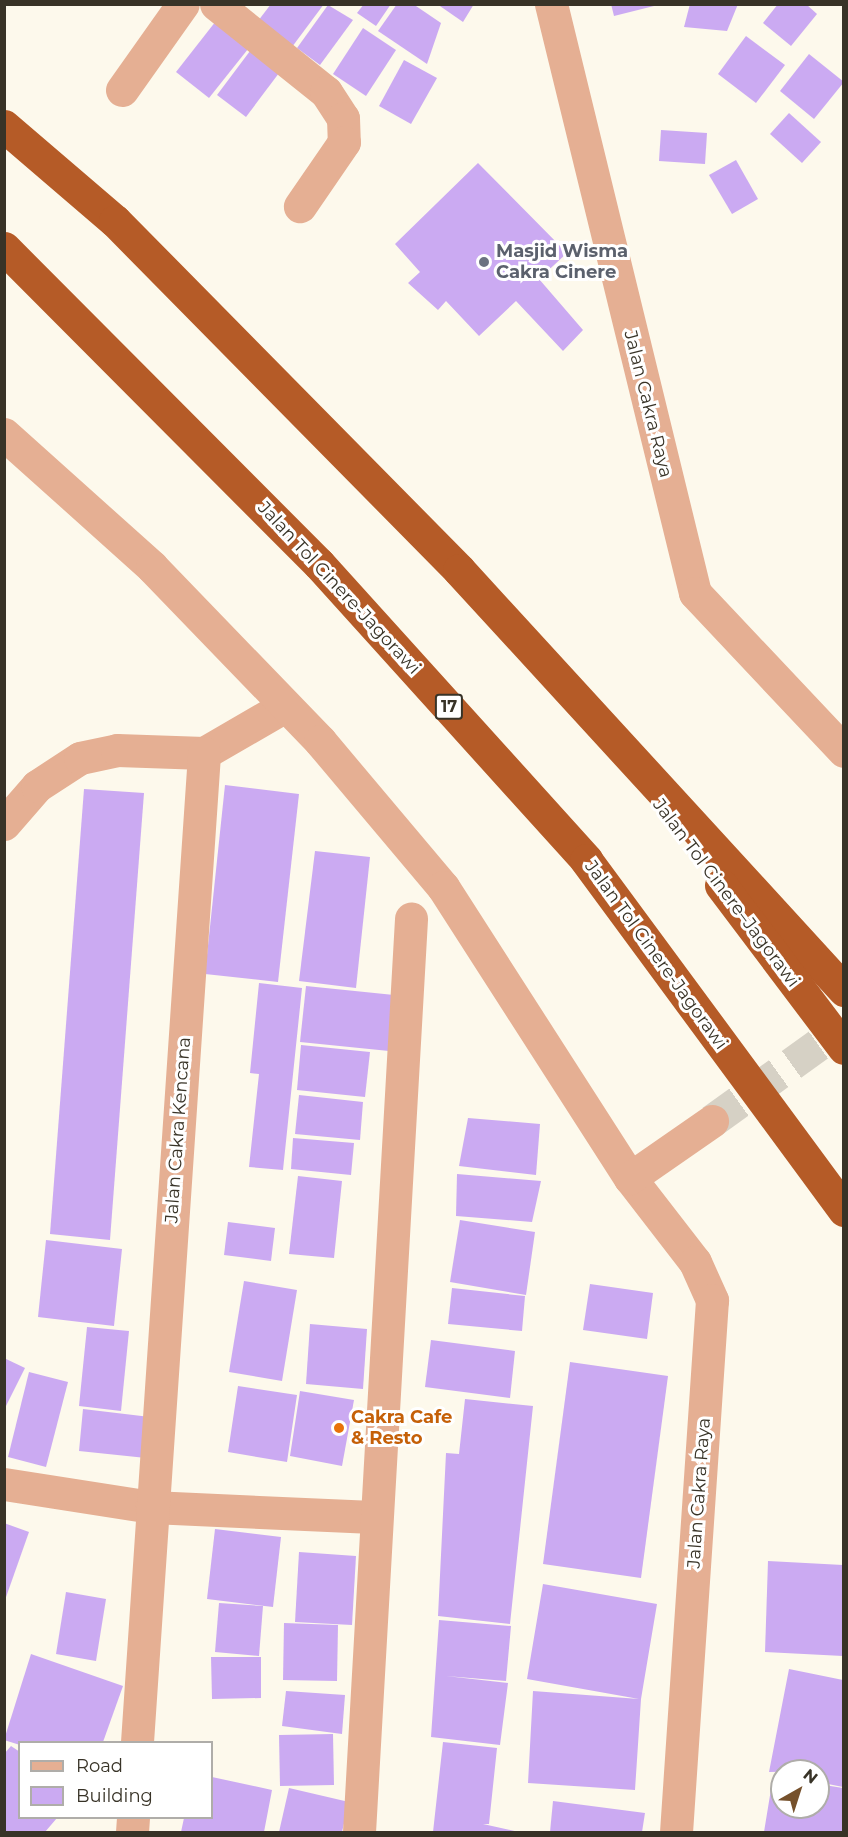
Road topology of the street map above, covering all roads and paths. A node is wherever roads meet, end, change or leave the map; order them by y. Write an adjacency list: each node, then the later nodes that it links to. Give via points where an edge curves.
1 (183, 4): 4 (street)
2 (216, 4): 6 (street, via 326,92 343,118 344,142)
3 (551, 4): 11 (street, Jalan Cakra Raya, via 695,593)
4 (122, 90)
5 (4, 126): 10 (highway, via 116,221 459,570)
6 (300, 206)
7 (4, 248): 19 (highway, Jalan Tol Cinere-Jagorawi / 17, via 319,564 586,860)
8 (4, 434): 9 (street, Jalan Cakra Raya, via 152,567)
9 (285, 706): 12 (street); 18 (street, Jalan Cakra Raya, via 442,887)
10 (609, 738): 15 (highway); 16 (highway, Jalan Tol Cinere–Jagorawi)
11 (843, 751)
12 (204, 753): 13 (street, via 117,750 80,758 37,786); 21 (street, Jalan Cakra Kencana)
13 (4, 824)
14 (411, 918): 22 (street)
15 (843, 990)
16 (843, 1048)
17 (712, 1121): 18 (street)
18 (630, 1178): 25 (street, Jalan Cakra Raya, via 695,1262 712,1300)
19 (843, 1210)
20 (4, 1484): 21 (street)
21 (151, 1507): 22 (street); 23 (street, Jalan Cakra Kencana)
22 (373, 1517): 24 (street)
23 (137, 1741)
24 (359, 1833)
25 (676, 1833)

